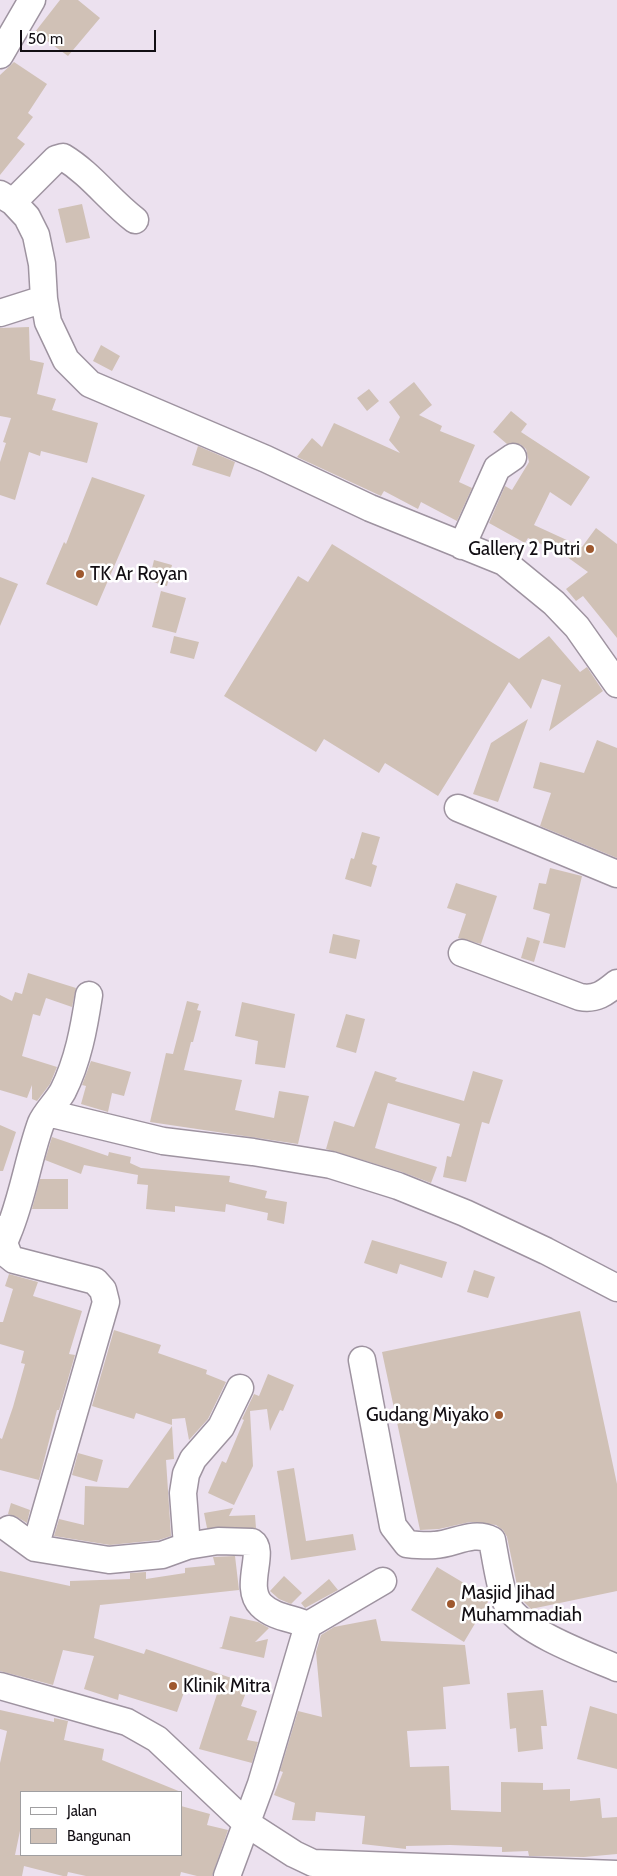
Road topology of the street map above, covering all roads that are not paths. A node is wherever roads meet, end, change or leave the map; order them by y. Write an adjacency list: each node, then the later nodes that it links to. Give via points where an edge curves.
1 (32, 0): 2 (street)
2 (0, 55)
3 (6, 198): 4 (street, via 56,159 62,158 91,177); 5 (street, via 27,217 36,235)
4 (135, 220)
5 (44, 300): 6 (street); 8 (street, via 48,322 66,360 90,384)
6 (0, 313)
7 (513, 456): 8 (street, via 497,468)
8 (462, 546): 9 (street, via 504,562 554,603 577,627)
9 (617, 684)
10 (458, 808): 11 (street)
11 (617, 874)
12 (462, 953): 13 (street, via 590,999)
13 (617, 983)
14 (89, 995): 15 (street, via 78,1050 64,1090)
15 (48, 1113): 16 (street, via 42,1120 16,1215); 17 (street, via 163,1141 331,1165 398,1186 465,1213)
16 (4, 1231): 22 (street, via 4,1243 14,1260 95,1280 103,1290 106,1302)
17 (617, 1288)
18 (362, 1360): 25 (street, via 393,1526 400,1537 407,1544 436,1545 470,1537 484,1536 492,1540 508,1606 517,1618 551,1638)
19 (240, 1388): 21 (street, via 221,1427 193,1459 186,1474 183,1493)
20 (9, 1529): 22 (street)
21 (187, 1546): 22 (street, via 162,1555 109,1560); 24 (street, via 218,1541 255,1544 258,1555 253,1585 255,1596 262,1606)
22 (36, 1548)
23 (383, 1582): 24 (street)
24 (308, 1626): 27 (street, via 261,1784)
25 (617, 1668)
26 (0, 1686): 27 (street, via 127,1722 157,1739)
27 (246, 1823): 28 (street, via 313,1863); 29 (street)
28 (617, 1874)
29 (227, 1876)

